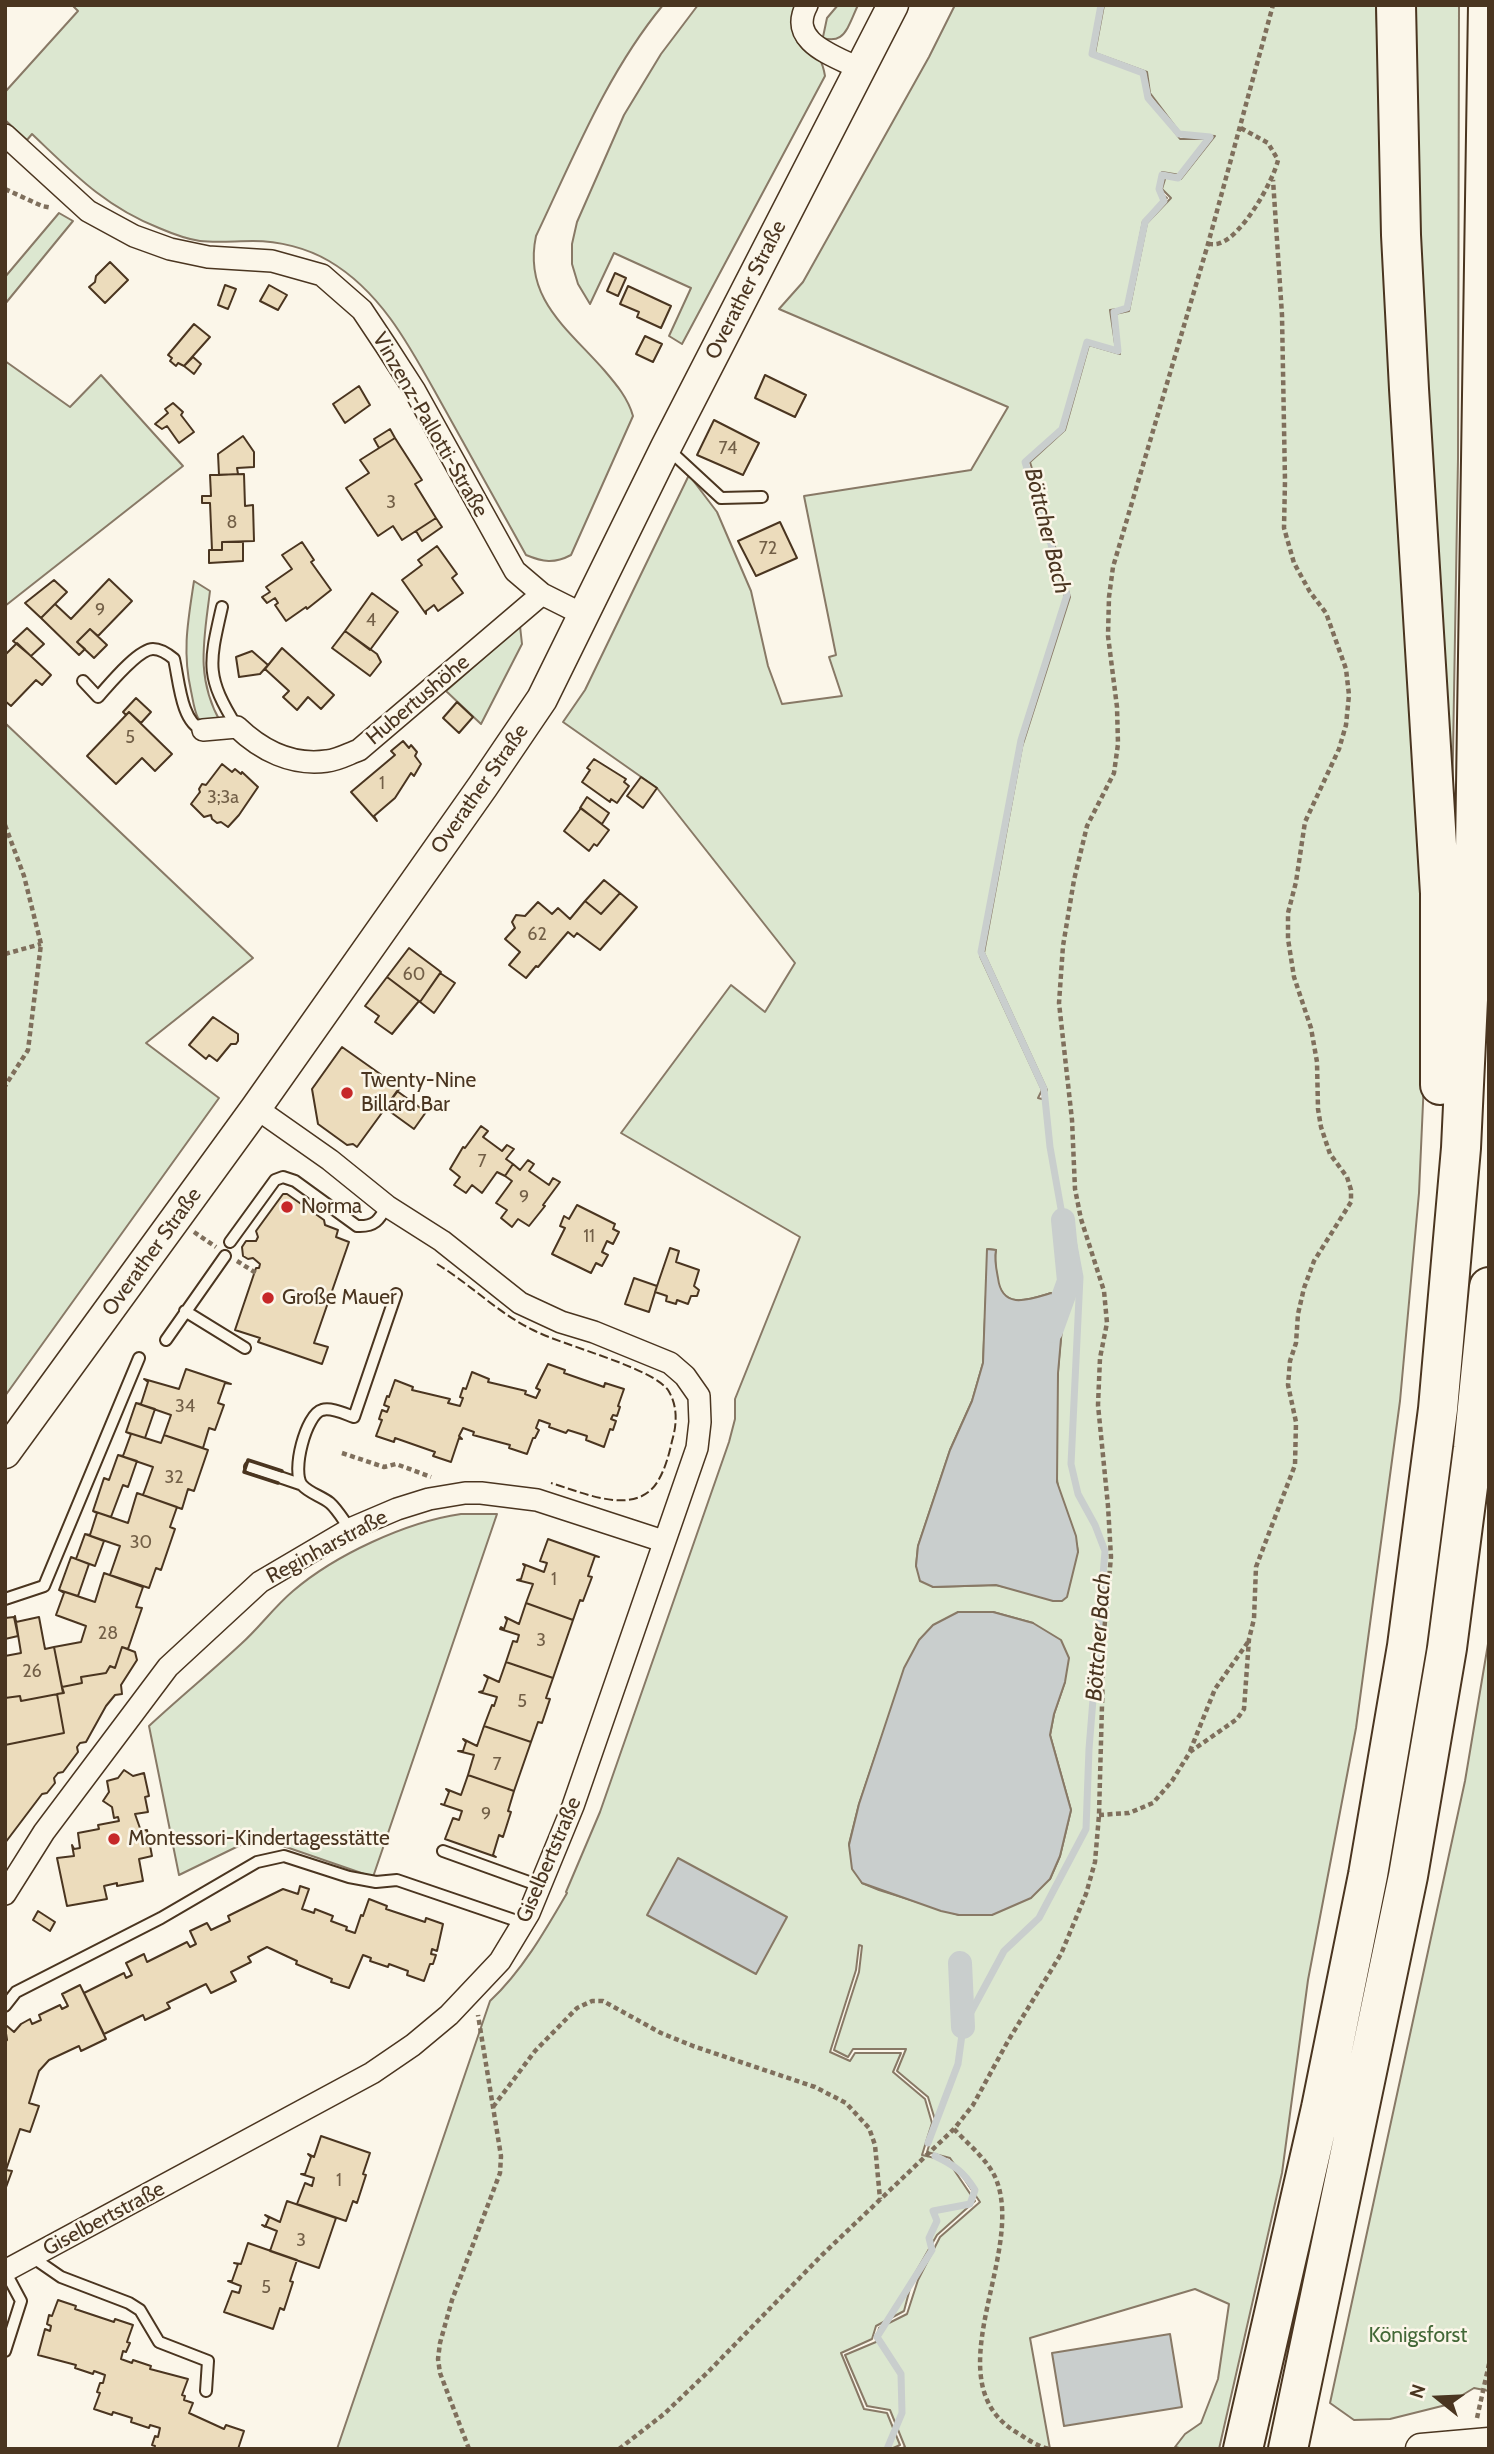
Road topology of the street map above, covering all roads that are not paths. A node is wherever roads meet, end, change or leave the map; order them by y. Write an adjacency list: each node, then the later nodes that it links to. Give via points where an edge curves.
1 (807, 5): 5 (street, via 801,23 809,41)
2 (893, 5): 5 (main road, Overather Straße)
3 (1396, 5): 25 (highway, via 1401,235 1440,893)
4 (1488, 5): 25 (highway, via 1474,879 1462,1135)
5 (860, 69): 7 (main road, Overather Straße)
6 (5, 135): 9 (street, Vinzenz-Pallotti-Straße, via 88,211 134,236 208,257 272,261 322,275 362,310 415,391 515,571)
7 (666, 447): 8 (lane, via 721,498); 11 (main road, Overather Straße)
8 (762, 497)
9 (542, 594): 11 (street, Vinzenz-Pallotti-Straße); 13 (street, Hubertushöhe, via 359,750 329,761 304,763 254,743)
10 (222, 607): 13 (lane, via 212,673 218,696)
11 (584, 615): 15 (main road, Overather Straße, via 542,699 515,740)
12 (83, 681): 14 (lane, via 97,697 147,651 167,653 174,659 187,718)
13 (237, 727): 14 (street)
14 (203, 730)
15 (256, 1108): 16 (street); 26 (main road, Overather Straße)
16 (387, 1206): 17 (lane, via 369,1227 357,1226 283,1177 275,1180); 30 (street, Giselbertstraße, via 442,1241 520,1303 670,1363 685,1376 699,1396 700,1422 684,1490)
17 (230, 1242)
18 (225, 1256): 21 (lane)
19 (1489, 1287): 41 (highway, via 1474,1448 1415,1835)
20 (396, 1294): 28 (lane, via 354,1417 324,1409 307,1429 298,1458)
21 (185, 1311): 22 (lane); 23 (lane)
22 (166, 1340)
23 (245, 1348)
24 (139, 1358): 31 (lane, via 44,1586)
25 (1438, 1409): 43 (highway, via 1407,1646 1368,1875 1321,2108)
26 (5, 1453)
27 (250, 1467): 28 (lane)
28 (300, 1484): 29 (lane, via 331,1503)
29 (350, 1529): 30 (street, Reginharstraße, via 429,1499 481,1493 537,1500); 34 (street, Reginharstraße, via 261,1582 168,1667 51,1821)
30 (663, 1541): 33 (street, Giselbertstraße, via 573,1806)
31 (5, 1600)
32 (443, 1852): 33 (lane)
33 (540, 1886): 35 (street, Giselbertstraße)
34 (5, 1894)
35 (523, 1923): 36 (lane, via 397,1880 349,1877 284,1856 257,1862 161,1918 16,1992); 37 (street, Giselbertstraße, via 500,1961 440,2023 372,2073)
36 (5, 2006)
37 (32, 2257): 38 (street, Giselbertstraße); 40 (lane, via 61,2277 129,2303 140,2310 159,2342 208,2361)
38 (5, 2271): 39 (lane, via 22,2301)
39 (5, 2351)
40 (206, 2390)
41 (1289, 2443)
42 (1480, 2443): 44 (main road)
43 (1244, 2446)
44 (1421, 2449)

